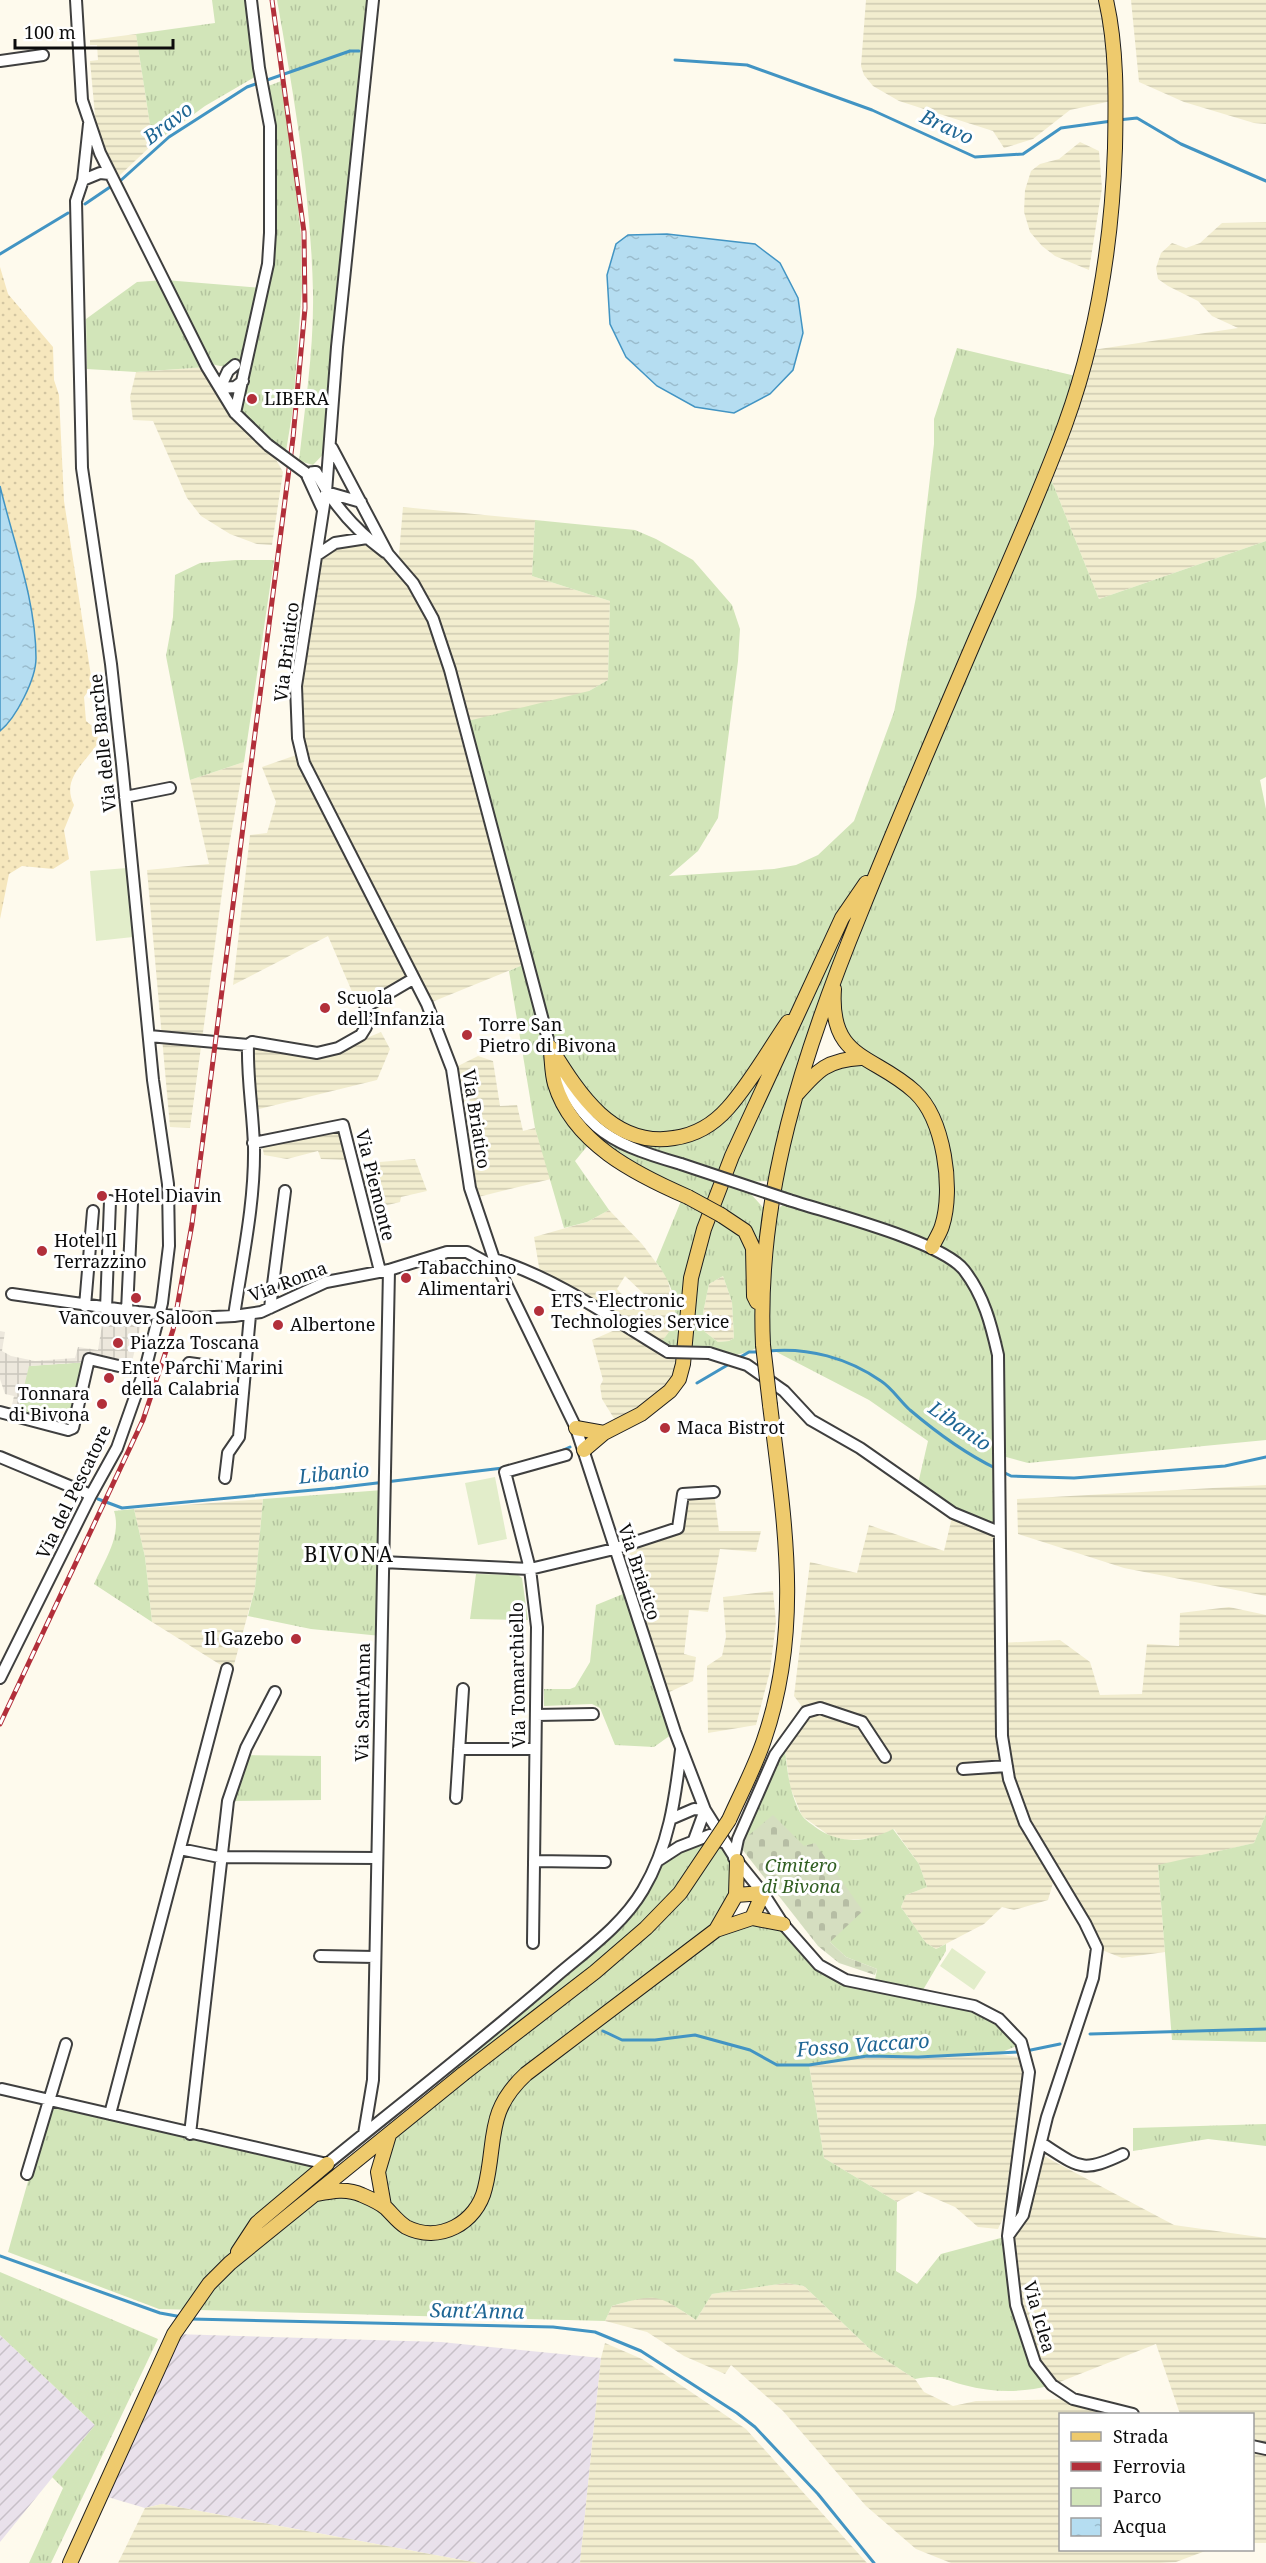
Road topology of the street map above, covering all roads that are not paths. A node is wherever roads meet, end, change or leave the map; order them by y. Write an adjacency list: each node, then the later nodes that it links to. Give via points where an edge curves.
1 (76, 0): 7 (street, via 82,100)
2 (251, 0): 12 (street, via 270,126 270,232 268,264)
3 (374, 0): 18 (street, Via Briatico, via 337,347)
4 (1106, 0): 30 (main road, via 1116,113 1113,194 1103,277 1080,377 1047,469)
5 (42, 55): 6 (street)
6 (0, 61)
7 (89, 124): 8 (street); 9 (street)
8 (101, 154): 9 (street); 10 (street); 11 (street)
9 (84, 161): 11 (street)
10 (112, 176): 11 (street); 13 (street)
11 (87, 177): 29 (street, Via delle Barche, via 76,201 82,468 111,664)
12 (249, 355): 14 (street); 15 (street)
13 (205, 362): 14 (street, via 221,368); 16 (street)
14 (235, 365): 16 (street)
15 (243, 381): 16 (street); 17 (street)
16 (220, 388): 17 (street)
17 (235, 413): 20 (street, bridge, via 268,445)
18 (331, 447): 19 (street, Via Briatico); 23 (street)
19 (330, 461): 20 (street); 22 (street, Via Briatico)
20 (311, 472): 21 (street); 22 (street)
21 (314, 487): 22 (street); 24 (street)
22 (327, 492): 23 (street); 24 (street, Via Briatico); 25 (street)
23 (361, 502): 26 (street)
24 (324, 513): 27 (street, Via Briatico)
25 (367, 538): 26 (street); 27 (street, via 336,543)
26 (388, 554): 36 (street, via 413,583 433,618)
27 (317, 555): 32 (street, Via Briatico, via 296,686 298,738 304,763)
28 (170, 788): 29 (street)
29 (125, 797): 34 (street, Via delle Barche)
30 (881, 862): 31 (main road); 33 (main road, via 842,918)
31 (836, 974): 37 (main road, via 833,1009 837,1027); 38 (main road, via 807,1049)
32 (413, 979): 35 (street, via 367,1006 363,1014 366,1027 361,1035 338,1048 317,1053 252,1042); 45 (street, Via Briatico, via 452,1069 470,1188)
33 (808, 993): 36 (main road, via 728,1109 695,1134 666,1140 645,1138 615,1126 576,1088); 61 (main road, via 732,1156 704,1229 691,1278 679,1379 642,1414)
34 (149, 1036): 35 (street); 49 (street, Via delle Barche, via 168,1184 169,1246)
35 (248, 1045): 39 (street)
36 (550, 1047): 44 (street, bridge, via 571,1097 595,1127 611,1139 643,1153); 52 (main road, bridge, via 554,1083 577,1126 629,1168 745,1231 753,1248 754,1296)
37 (861, 1058): 38 (main road, via 828,1063); 44 (main road, via 892,1074 916,1093 932,1113 943,1149 946,1182 942,1225)
38 (794, 1098): 52 (main road, via 770,1215)
39 (253, 1143): 46 (street, Via Piemonte, via 343,1125); 55 (street, via 248,1222)
40 (285, 1191): 50 (street)
41 (110, 1201): 51 (street)
42 (132, 1203): 53 (street)
43 (93, 1211): 48 (street)
44 (932, 1246): 68 (street, via 963,1268 990,1315 998,1355)
45 (496, 1264): 46 (street, Via Roma, via 467,1252 447,1252); 60 (street, Via Briatico); 68 (street, Via Roma, bridge, via 514,1265 669,1352 709,1353 742,1363 784,1391 811,1420 860,1448 953,1513)
46 (385, 1270): 50 (street, Via Roma, via 326,1282); 70 (street, Via Sant'Anna)
47 (12, 1294): 48 (street, Via Roma)
48 (85, 1306): 51 (street, Via Roma)
49 (160, 1308): 53 (street, Via Roma); 55 (street, Via Roma, via 195,1318); 58 (street, Via del Pescatore)
50 (270, 1308): 54 (street, Via Roma)
51 (106, 1309): 53 (street, Via Roma)
52 (761, 1310): 111 (main road, bridge, via 788,1552 789,1612 764,1740 729,1820 680,1893 646,1928)
53 (127, 1311)
54 (250, 1315): 55 (street, Via Roma); 57 (street)
55 (234, 1316)
56 (189, 1363): 57 (street)
57 (247, 1371): 65 (street, via 239,1437 228,1453)
58 (144, 1372): 59 (street, via 89,1359 73,1428 68,1430); 67 (street, Via del Pescatore, via 117,1448)
59 (1, 1409)
60 (576, 1428): 61 (main road); 62 (street, Via Briatico)
61 (604, 1433): 62 (main road)
62 (584, 1450): 69 (street, Via Briatico)
63 (566, 1455): 71 (street, Via Tomarchiello, via 505,1473)
64 (0, 1457): 67 (street)
65 (225, 1478)
66 (714, 1492): 69 (street, via 683,1494 678,1528)
67 (91, 1495): 73 (street, Via del Pescatore)
68 (999, 1532): 82 (street, via 1002,1736)
69 (614, 1549): 71 (street); 80 (street, Via Briatico)
70 (382, 1562): 71 (street); 91 (street, Via Sant'Anna)
71 (530, 1569): 77 (street, Via Tomarchiello, via 537,1627)
72 (227, 1669): 89 (street)
73 (0, 1678)
74 (463, 1689): 78 (street)
75 (275, 1692): 90 (street, via 246,1748 228,1801)
76 (593, 1714): 77 (street)
77 (536, 1715): 79 (street, Via Tomarchiello)
78 (459, 1749): 79 (street); 84 (street)
79 (535, 1749): 94 (street, Via Tomarchiello)
80 (681, 1749): 85 (street, Via Briatico); 86 (street)
81 (885, 1757): 92 (street, via 861,1722 820,1708 806,1712 775,1755 738,1839)
82 (1007, 1766): 83 (street); 112 (street, via 1025,1823 1097,1948 1094,1978 1067,2050)
83 (963, 1769)
84 (456, 1798)
85 (705, 1810): 86 (street, via 694,1809); 87 (street); 88 (street, Via Briatico)
86 (673, 1818): 93 (street)
87 (694, 1840): 88 (street, via 710,1835); 93 (street)
88 (727, 1846): 92 (street, Via Briatico)
89 (180, 1849): 90 (street); 108 (street)
90 (219, 1857): 91 (street); 109 (street)
91 (377, 1858): 103 (street, Via Sant'Anna)
92 (736, 1859): 96 (street, Via Briatico); 97 (main road)
93 (659, 1860): 110 (street, via 622,1919)
94 (534, 1861): 95 (street); 101 (street, Via Tomarchiello)
95 (605, 1862)
96 (763, 1893): 97 (main road); 98 (main road); 99 (street, Via Briatico)
97 (736, 1895): 100 (main road)
98 (752, 1918): 99 (main road); 100 (main road)
99 (783, 1924): 105 (street, Via Briatico, via 819,1965 846,1980 974,2006 999,2019)
100 (716, 1930): 117 (main road, via 517,2083 501,2102 497,2114 485,2191 459,2226 427,2233 405,2226)
101 (533, 1943)
102 (320, 1956): 103 (street)
103 (375, 1957): 110 (street, Via Sant'Anna, via 373,2080)
104 (66, 2044): 107 (street)
105 (1022, 2044): 118 (street, Via Iclea, via 1029,2072)
106 (2, 2089): 107 (street)
107 (51, 2100): 108 (street); 115 (street)
108 (110, 2114): 109 (street)
109 (190, 2134): 114 (street)
110 (364, 2134): 114 (street)
111 (389, 2135): 116 (main road); 117 (main road, via 378,2172)
112 (1041, 2143): 113 (street, via 1076,2165 1095,2167); 118 (street, via 1023,2215)
113 (1123, 2154)
114 (327, 2164): 119 (main road, via 257,2223)
115 (27, 2174)
116 (315, 2194): 117 (main road, via 339,2190 360,2194); 119 (main road)
117 (384, 2206)
118 (1008, 2236): 120 (street, Via Iclea, via 1016,2305 1035,2363 1052,2385 1073,2399)
119 (230, 2263): 121 (main road, via 209,2284 180,2326)
120 (1126, 2413)
121 (70, 2563)

